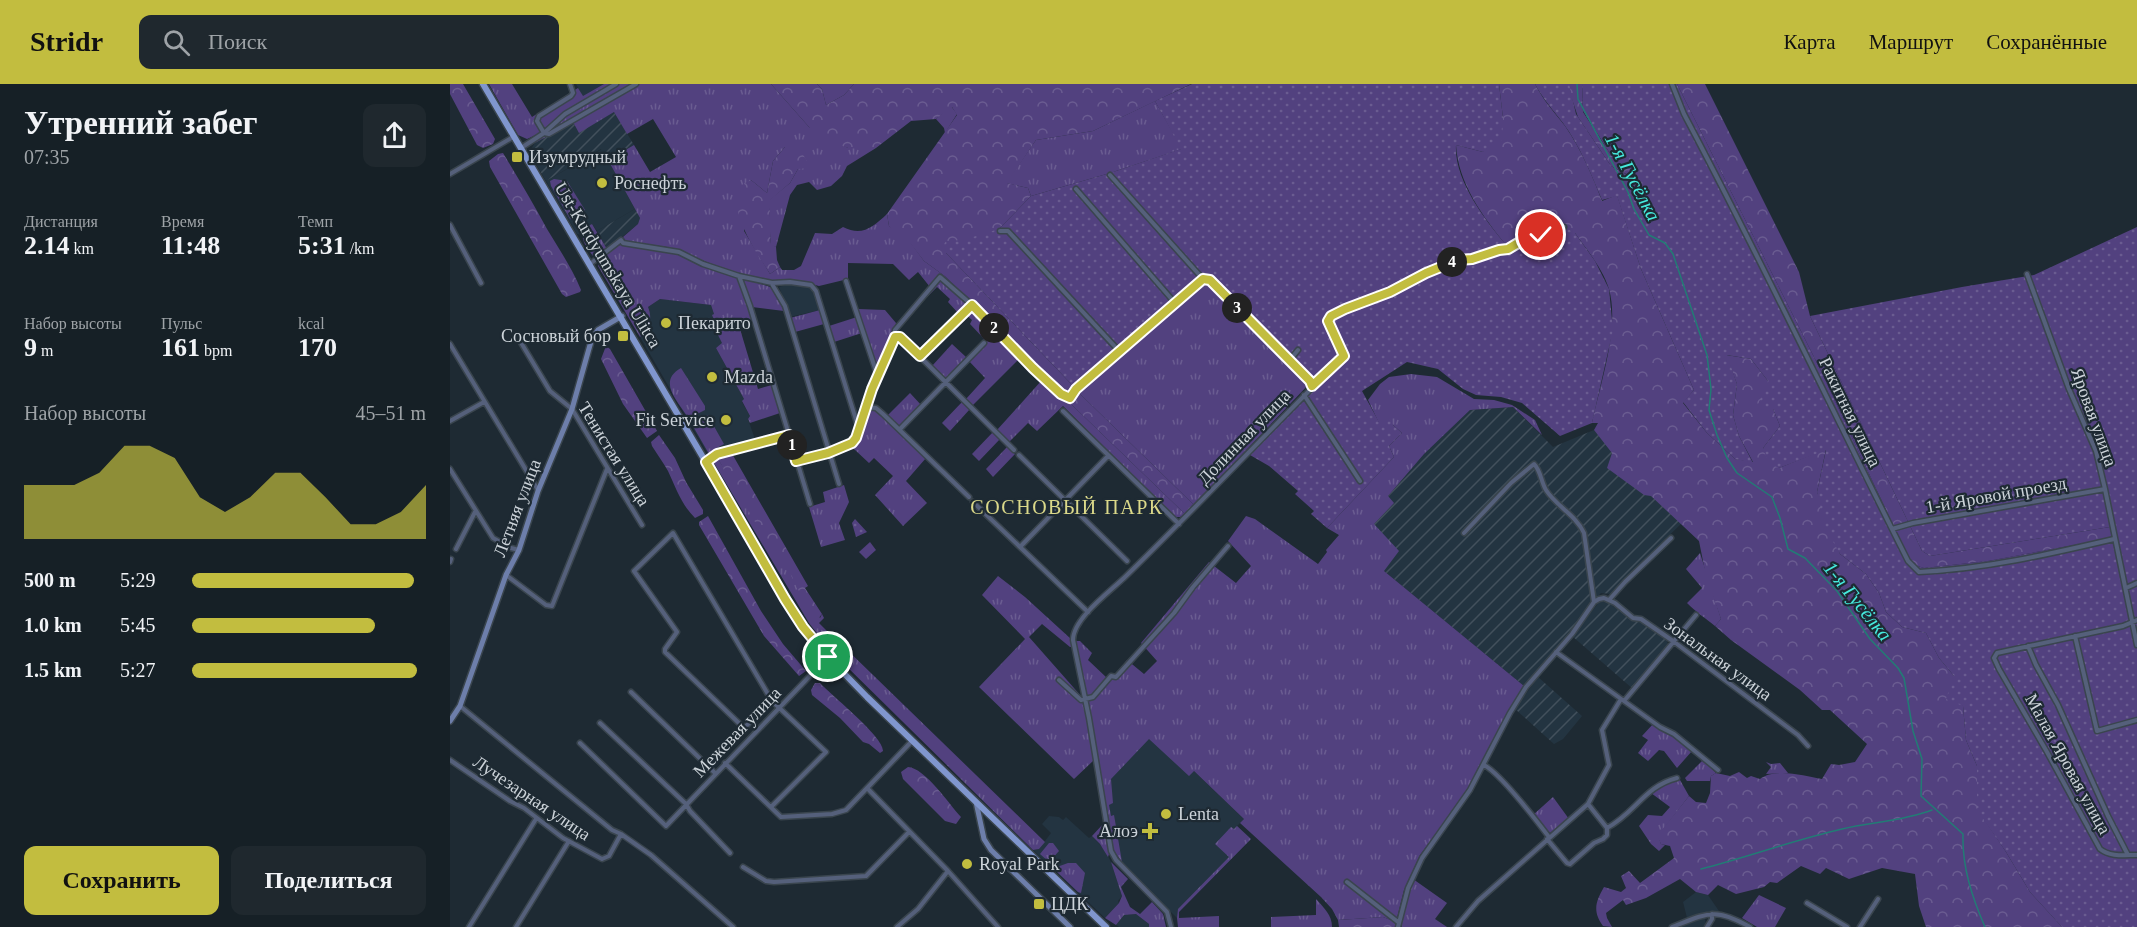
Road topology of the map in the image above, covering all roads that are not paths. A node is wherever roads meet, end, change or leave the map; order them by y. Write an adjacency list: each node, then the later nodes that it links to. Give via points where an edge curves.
1 (483, 84): 7 (main road, Ust-Kurdyumskaya Ulitca)
2 (570, 84): 6 (street, via 571,96 539,116 537,121)
3 (616, 84): 6 (street, via 565,114)
4 (636, 84): 6 (street, via 549,134)
5 (1672, 84): 66 (street, Ракитная улица)
6 (544, 133): 8 (street)
7 (514, 137): 8 (main road, Ust-Kurdyumskaya Ulitca); 9 (street)
8 (521, 148): 15 (main road, Ust-Kurdyumskaya Ulitca)
9 (450, 174)
10 (1110, 175): 18 (street)
11 (1076, 189): 22 (street)
12 (450, 225): 20 (street)
13 (1564, 226): 35 (street, Долинная улица, via 1508,249 1458,260 1331,316 1328,321 1344,356)
14 (1000, 231): 30 (street, via 1008,231)
15 (590, 264): 17 (street, via 621,240 679,252); 24 (main road, Ust-Kurdyumskaya Ulitca)
16 (2027, 274): 57 (street, Яровая улица, via 2096,451)
17 (739, 276): 21 (street); 44 (street)
18 (1203, 279): 22 (street); 32 (street, via 1210,280)
19 (846, 281): 33 (street)
20 (481, 283)
21 (772, 283): 42 (street, via 814,286); 46 (street, via 785,306)
22 (1175, 303): 30 (street)
23 (972, 305): 25 (street, via 940,277 897,325); 30 (street, via 1040,375 1070,398); 31 (street)
24 (622, 316): 39 (street, Летняя улица, via 592,338); 50 (main road, Ust-Kurdyumskaya Ulitca)
25 (895, 337): 31 (street, via 900,337); 33 (street)
26 (520, 341): 39 (street, Тенистая улица, via 550,391)
27 (984, 343): 34 (street)
28 (450, 344): 37 (street)
29 (1298, 350): 32 (street)
30 (1120, 352)
31 (920, 356): 34 (street)
32 (1289, 361): 35 (street)
33 (879, 373): 38 (street)
34 (945, 383): 43 (street); 45 (street)
35 (1312, 386): 36 (street, Долинная улица)
36 (1304, 396): 54 (street); 64 (street, Долинная улица)
37 (484, 402): 41 (street); 58 (street)
38 (866, 407): 42 (street); 43 (street, via 876,408)
39 (572, 409): 52 (street, Тенистая улица); 58 (street, Летняя улица)
40 (1063, 411): 48 (street)
41 (450, 421)
42 (859, 425): 46 (street, via 852,443)
43 (900, 429): 59 (street)
44 (789, 435): 49 (street); 50 (street, via 717,454)
45 (1014, 450)
46 (828, 453): 49 (street); 56 (street)
47 (1018, 455): 60 (street)
48 (1108, 456): 60 (street); 64 (street)
49 (796, 461): 62 (street)
50 (706, 462): 88 (main road, Ust-Kurdyumskaya Ulitca, via 785,599)
51 (450, 468): 53 (street)
52 (608, 468): 65 (street, Тенистая улица); 75 (street, via 552,606)
53 (454, 475): 55 (street); 63 (street)
54 (1360, 481)
55 (450, 483)
56 (839, 484)
57 (2105, 489): 66 (street, 1-й Яровой проезд); 69 (street, Яровая улица)
58 (538, 491): 73 (street, Летняя улица)
59 (969, 497)
60 (1065, 500): 71 (street); 74 (street)
61 (973, 502): 71 (street)
62 (810, 504)
63 (475, 511): 72 (street); 73 (street, via 493,538)
64 (1179, 524): 80 (street, Долинная улица)
65 (642, 525)
66 (1892, 529): 69 (street, Ракитная улица, via 1908,561 1919,572 1988,566)
67 (1464, 532): 79 (street, via 1534,465 1546,490 1584,533)
68 (1671, 538): 78 (street)
69 (2114, 539): 77 (street, Яровая улица)
70 (1228, 546): 91 (street, via 1116,677 1111,676 1093,697)
71 (1020, 547): 80 (street)
72 (456, 549)
73 (519, 550): 75 (street, Летняя улица)
74 (1127, 561)
75 (506, 575): 94 (street, Летняя улица)
76 (2137, 583): 77 (street)
77 (2126, 588): 82 (street, Яровая улица)
78 (1609, 600): 79 (street); 84 (street, Зональная улица)
79 (1594, 602): 87 (street)
80 (1088, 612): 91 (street, Долинная улица, via 1077,624 1072,640)
81 (1696, 615): 84 (street)
82 (2135, 621): 83 (street); 85 (street, Яровая улица)
83 (2075, 636): 86 (street); 96 (street, via 2097,731)
84 (1673, 641): 92 (street); 103 (street, Зональная улица)
85 (2137, 645)
86 (2028, 646): 122 (street); 122 (street, Малая Яровая улица, via 1997,653 1994,658 1999,669 2100,849 2106,854)
87 (1556, 652): 92 (street); 106 (street, via 1510,713)
88 (828, 657): 95 (street, Межевая улица); 101 (main road, Ust-Kurdyumskaya Ulitca)
89 (1059, 680): 91 (street, via 1081,700)
90 (631, 692): 108 (street)
91 (1085, 699): 139 (street, via 1113,856 1167,912)
92 (1623, 700): 107 (street); 113 (street, via 1602,730 1609,765)
93 (772, 701): 95 (street); 99 (street); 99 (street, via 671,533 634,572 677,632 665,652)
94 (460, 706): 97 (street, Летняя улица); 118 (street)
95 (781, 707): 100 (street, Межевая улица); 114 (street, via 826,752)
96 (2137, 720)
97 (450, 721)
98 (600, 723): 112 (street)
99 (744, 728): 100 (street)
100 (752, 736): 105 (street, Межевая улица)
101 (912, 741): 110 (street); 111 (main road, Ust-Kurdyumskaya Ulitca)
102 (580, 743): 112 (street, Межевая улица, via 666,826)
103 (1808, 746)
104 (450, 760): 115 (street, Лучезарная улица)
105 (725, 762): 108 (street, Межевая улица); 114 (street)
106 (1484, 765): 119 (street, via 1503,782); 130 (street, via 1422,858)
107 (1718, 770)
108 (715, 773): 112 (street, Межевая улица)
109 (1677, 778): 116 (street, via 1656,786)
110 (867, 788): 114 (street, via 846,810 832,814 781,817); 117 (street)
111 (976, 802): 137 (street, via 986,844); 138 (main road, Ust-Kurdyumskaya Ulitca)
112 (686, 804): 121 (street)
113 (1588, 804): 116 (street); 119 (street)
114 (771, 807)
115 (536, 819): 120 (street, Лучезарная улица); 132 (street)
116 (1607, 828): 119 (street, via 1603,839 1570,864)
117 (909, 832): 124 (street, via 866,876 774,882); 125 (street)
118 (621, 834): 120 (street, Лучезарная улица, via 605,858); 134 (street, Лучезарная улица, via 651,855)
119 (1548, 838): 140 (street)
120 (568, 841): 133 (street)
121 (730, 853)
122 (2128, 855): 123 (street, Малая Яровая улица)
123 (2137, 855)
124 (743, 867)
125 (948, 871): 135 (street, via 918,909); 136 (street)
126 (1347, 882): 130 (street)
127 (1878, 899): 131 (street)
128 (1806, 903): 144 (street)
129 (1712, 914): 141 (street); 142 (street); 143 (street, via 1731,916)
130 (1398, 924)
131 (1861, 926): 145 (street)
132 (469, 927)
133 (516, 927)
134 (733, 927)
135 (897, 927)
136 (998, 927)
137 (1070, 927)
138 (1106, 927)
139 (1172, 927)
140 (1456, 927)
141 (1672, 927)
142 (1707, 927)
143 (1750, 927)
144 (1847, 927)
145 (1868, 927)

